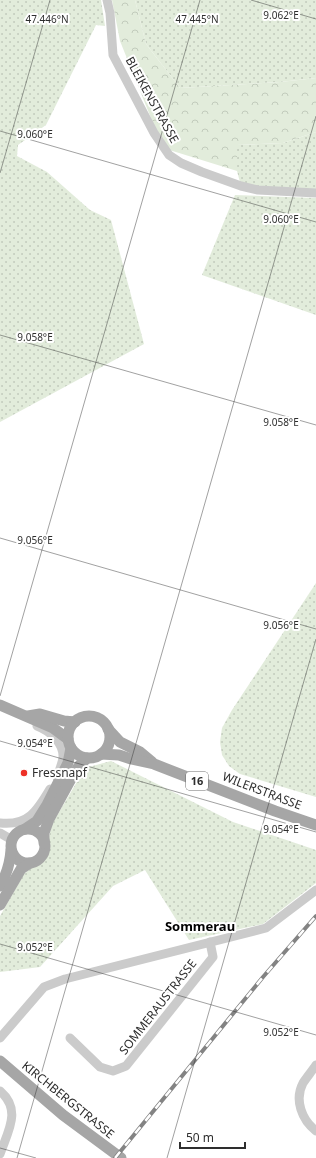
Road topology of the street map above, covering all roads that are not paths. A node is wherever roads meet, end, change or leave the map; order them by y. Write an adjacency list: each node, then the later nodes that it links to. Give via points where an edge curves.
1 (107, 0): 2 (street, BLEIKENSTRASSE, via 113,55 154,133 169,155 202,172 242,186)
2 (316, 193)
3 (0, 705): 4 (main road)
4 (28, 716): 5 (main road, via 40,714); 7 (main road, via 53,728); 11 (street, via 35,725 54,736 63,758 57,776 32,815 20,822)
5 (75, 722): 6 (main road, via 93,717); 7 (main road, via 71,726)
6 (108, 728): 8 (main road, via 109,742); 10 (main road, WILERSTRASSE / 16, via 120,742 140,752)
7 (70, 743): 9 (main road, via 76,753); 13 (main road, via 68,763 47,805 37,821)
8 (101, 754): 9 (main road); 10 (main road, WILERSTRASSE / 16, via 119,755)
9 (87, 758): 15 (main road, via 72,777 49,819 44,833)
10 (154, 764): 12 (main road, WILERSTRASSE / 16)
11 (0, 823)
12 (316, 825)
13 (25, 829): 15 (main road, via 36,831); 16 (main road, via 19,831)
14 (0, 833): 16 (street)
15 (44, 843): 17 (main road, via 41,857)
16 (11, 844): 17 (main road, via 16,859); 18 (main road, via 10,863)
17 (30, 863): 20 (main road, via 21,869)
18 (0, 886)
19 (316, 890): 21 (street, SOMMERAUSTRASSE, via 266,928)
20 (0, 905)
21 (210, 942): 22 (street, SOMMERAUSTRASSE, via 65,979 44,987); 23 (street, SOMMERAUSTRASSE, via 213,957 126,1066 113,1071 100,1067)
22 (0, 1038)
23 (70, 1038)
24 (0, 1061): 29 (main road, KIRCHBERGSTRASSE, via 86,1133)
25 (316, 1065): 27 (street, via 302,1085 299,1098 303,1118)
26 (0, 1091): 28 (street, via 10,1102 12,1112)
27 (316, 1131)
28 (0, 1154)
29 (121, 1158)

